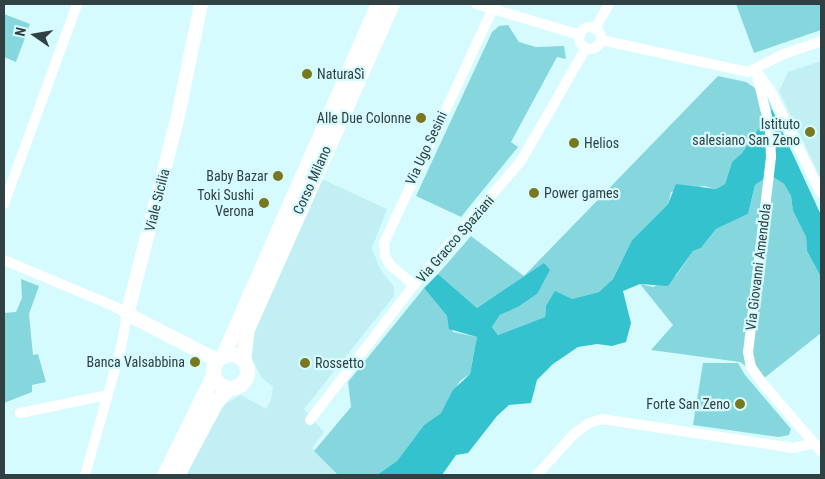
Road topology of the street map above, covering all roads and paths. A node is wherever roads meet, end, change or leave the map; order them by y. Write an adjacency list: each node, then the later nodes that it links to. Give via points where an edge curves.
1 (77, 4): 15 (street)
2 (201, 4): 18 (street, Viale Sicilia, via 176,124)
3 (378, 4): 19 (main road, Corso Milano)
4 (392, 4): 20 (main road, Corso Milano, via 247,329)
5 (476, 4): 7 (street)
6 (609, 4): 8 (street)
7 (493, 7): 9 (street); 17 (street, Via Ugo Sesini, via 384,243 384,256 390,265)
8 (595, 29): 9 (street, via 588,28); 10 (street)
9 (580, 35): 12 (street)
10 (601, 40): 12 (street, via 593,49); 13 (street, via 741,72)
11 (821, 41): 13 (street, via 784,54)
12 (586, 48): 17 (street, Via Gracco Spaziani, via 521,161)
13 (756, 71): 14 (street, via 770,90); 26 (street, Via Giovanni Amendola, via 770,129 771,157 748,352 751,367)
14 (821, 193)
15 (4, 204)
16 (4, 260): 18 (street, via 116,306)
17 (414, 285): 25 (street, Via Gracco Spaziani)
18 (127, 314): 19 (street); 23 (street, Viale Sicilia)
19 (220, 357): 20 (main road, via 232,354); 21 (main road)
20 (243, 360): 22 (main road, via 247,372 244,381)
21 (213, 376): 22 (main road); 28 (main road)
22 (228, 388): 29 (main road, via 216,402)
23 (108, 395): 24 (street); 27 (street, Viale Sicilia)
24 (20, 413)
25 (310, 420)
26 (818, 447): 30 (street, Via Giovanni Amendola, via 794,448 602,420 589,423 574,435)
27 (85, 475)
28 (164, 475)
29 (177, 475)
30 (537, 475)

